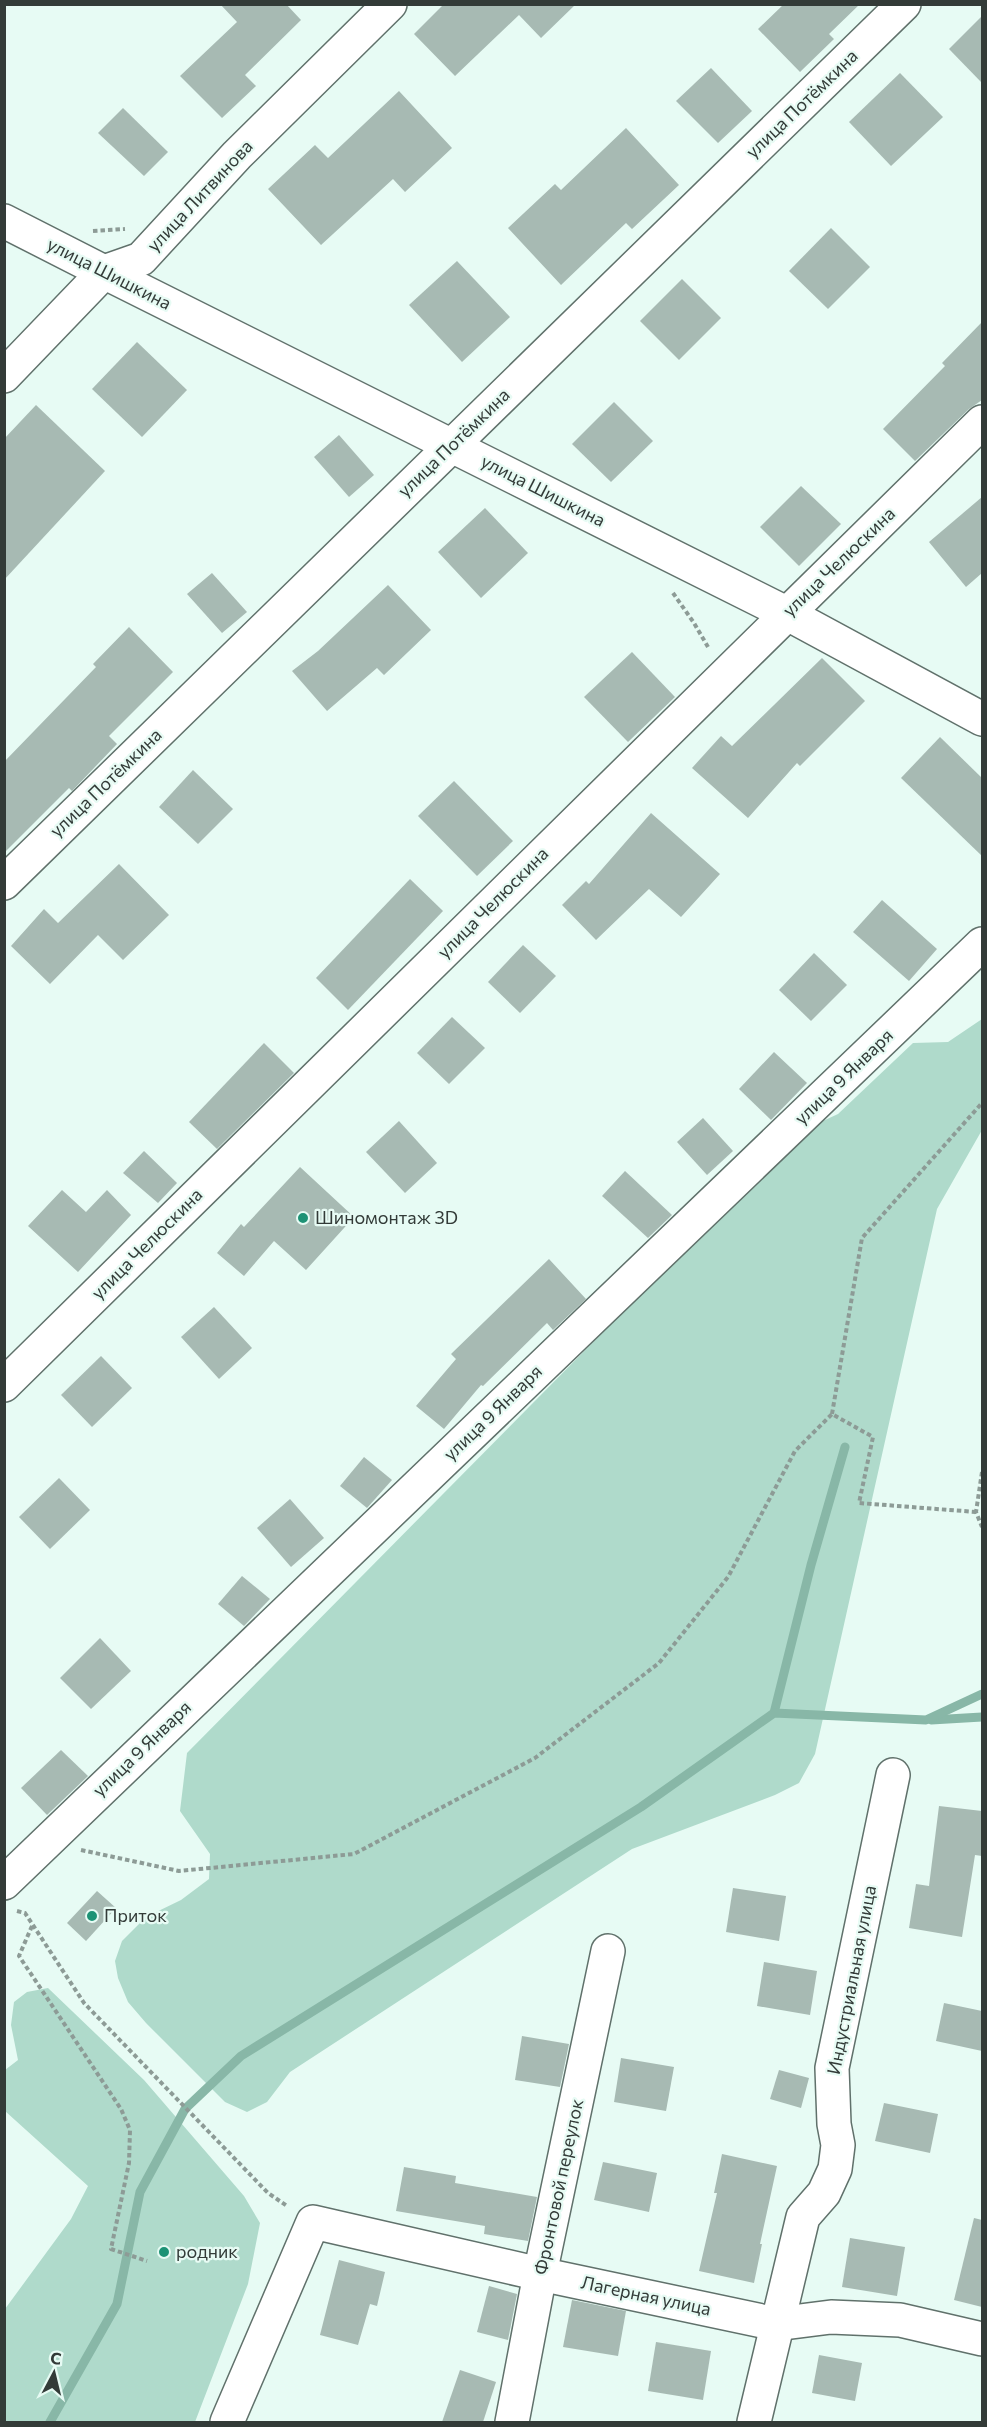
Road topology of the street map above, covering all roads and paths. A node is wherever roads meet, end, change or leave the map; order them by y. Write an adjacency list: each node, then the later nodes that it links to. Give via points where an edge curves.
1 (390, 4): 4 (street, улица Литвинова)
2 (904, 4): 9 (street, улица Потёмкина)
3 (4, 220): 6 (street, улица Шишкина)
4 (173, 224): 5 (path); 6 (street, улица Литвинова, via 141,259)
5 (83, 232)
6 (104, 272): 7 (street, улица Литвинова); 9 (street, улица Шишкина)
7 (4, 376)
8 (982, 422): 11 (street, улица Челюскина)
9 (451, 445): 11 (street, улица Шишкина); 14 (street, улица Потёмкина)
10 (671, 590): 12 (path, via 710,651)
11 (786, 613): 12 (street, улица Челюскина); 13 (street, улица Шишкина)
12 (715, 684): 17 (street, улица Челюскина)
13 (982, 719)
14 (4, 883)
15 (982, 944): 23 (street, улица 9 Января)
16 (982, 1103): 18 (path, via 862,1238)
17 (4, 1385)
18 (832, 1414): 20 (path, via 873,1437 859,1503); 23 (path, via 795,1451 728,1577 659,1663 535,1758 354,1854 179,1871)
19 (982, 1472): 20 (path)
20 (976, 1512): 21 (path)
21 (982, 1527)
22 (893, 1775): 30 (street, Индустриальная улица, via 832,2068 838,2145 835,2169 824,2193 803,2217)
23 (46, 1842): 24 (street, улица 9 Января)
24 (10, 1897): 25 (path)
25 (32, 1925): 27 (path, via 84,2003); 28 (path, via 19,1956 122,2109 130,2130 129,2163 111,2249)
26 (608, 1951): 29 (street, Фронтовой переулок)
27 (268, 2193)
28 (147, 2261)
29 (540, 2274): 30 (street, Лагерная улица); 32 (street, Лагерная улица, via 313,2222); 33 (street, Фронтовой переулок)
30 (777, 2324): 31 (street, Лагерная улица, via 831,2317 900,2320); 34 (street, Индустриальная улица)
31 (982, 2339)
32 (227, 2422)
33 (512, 2422)
34 (754, 2422)

